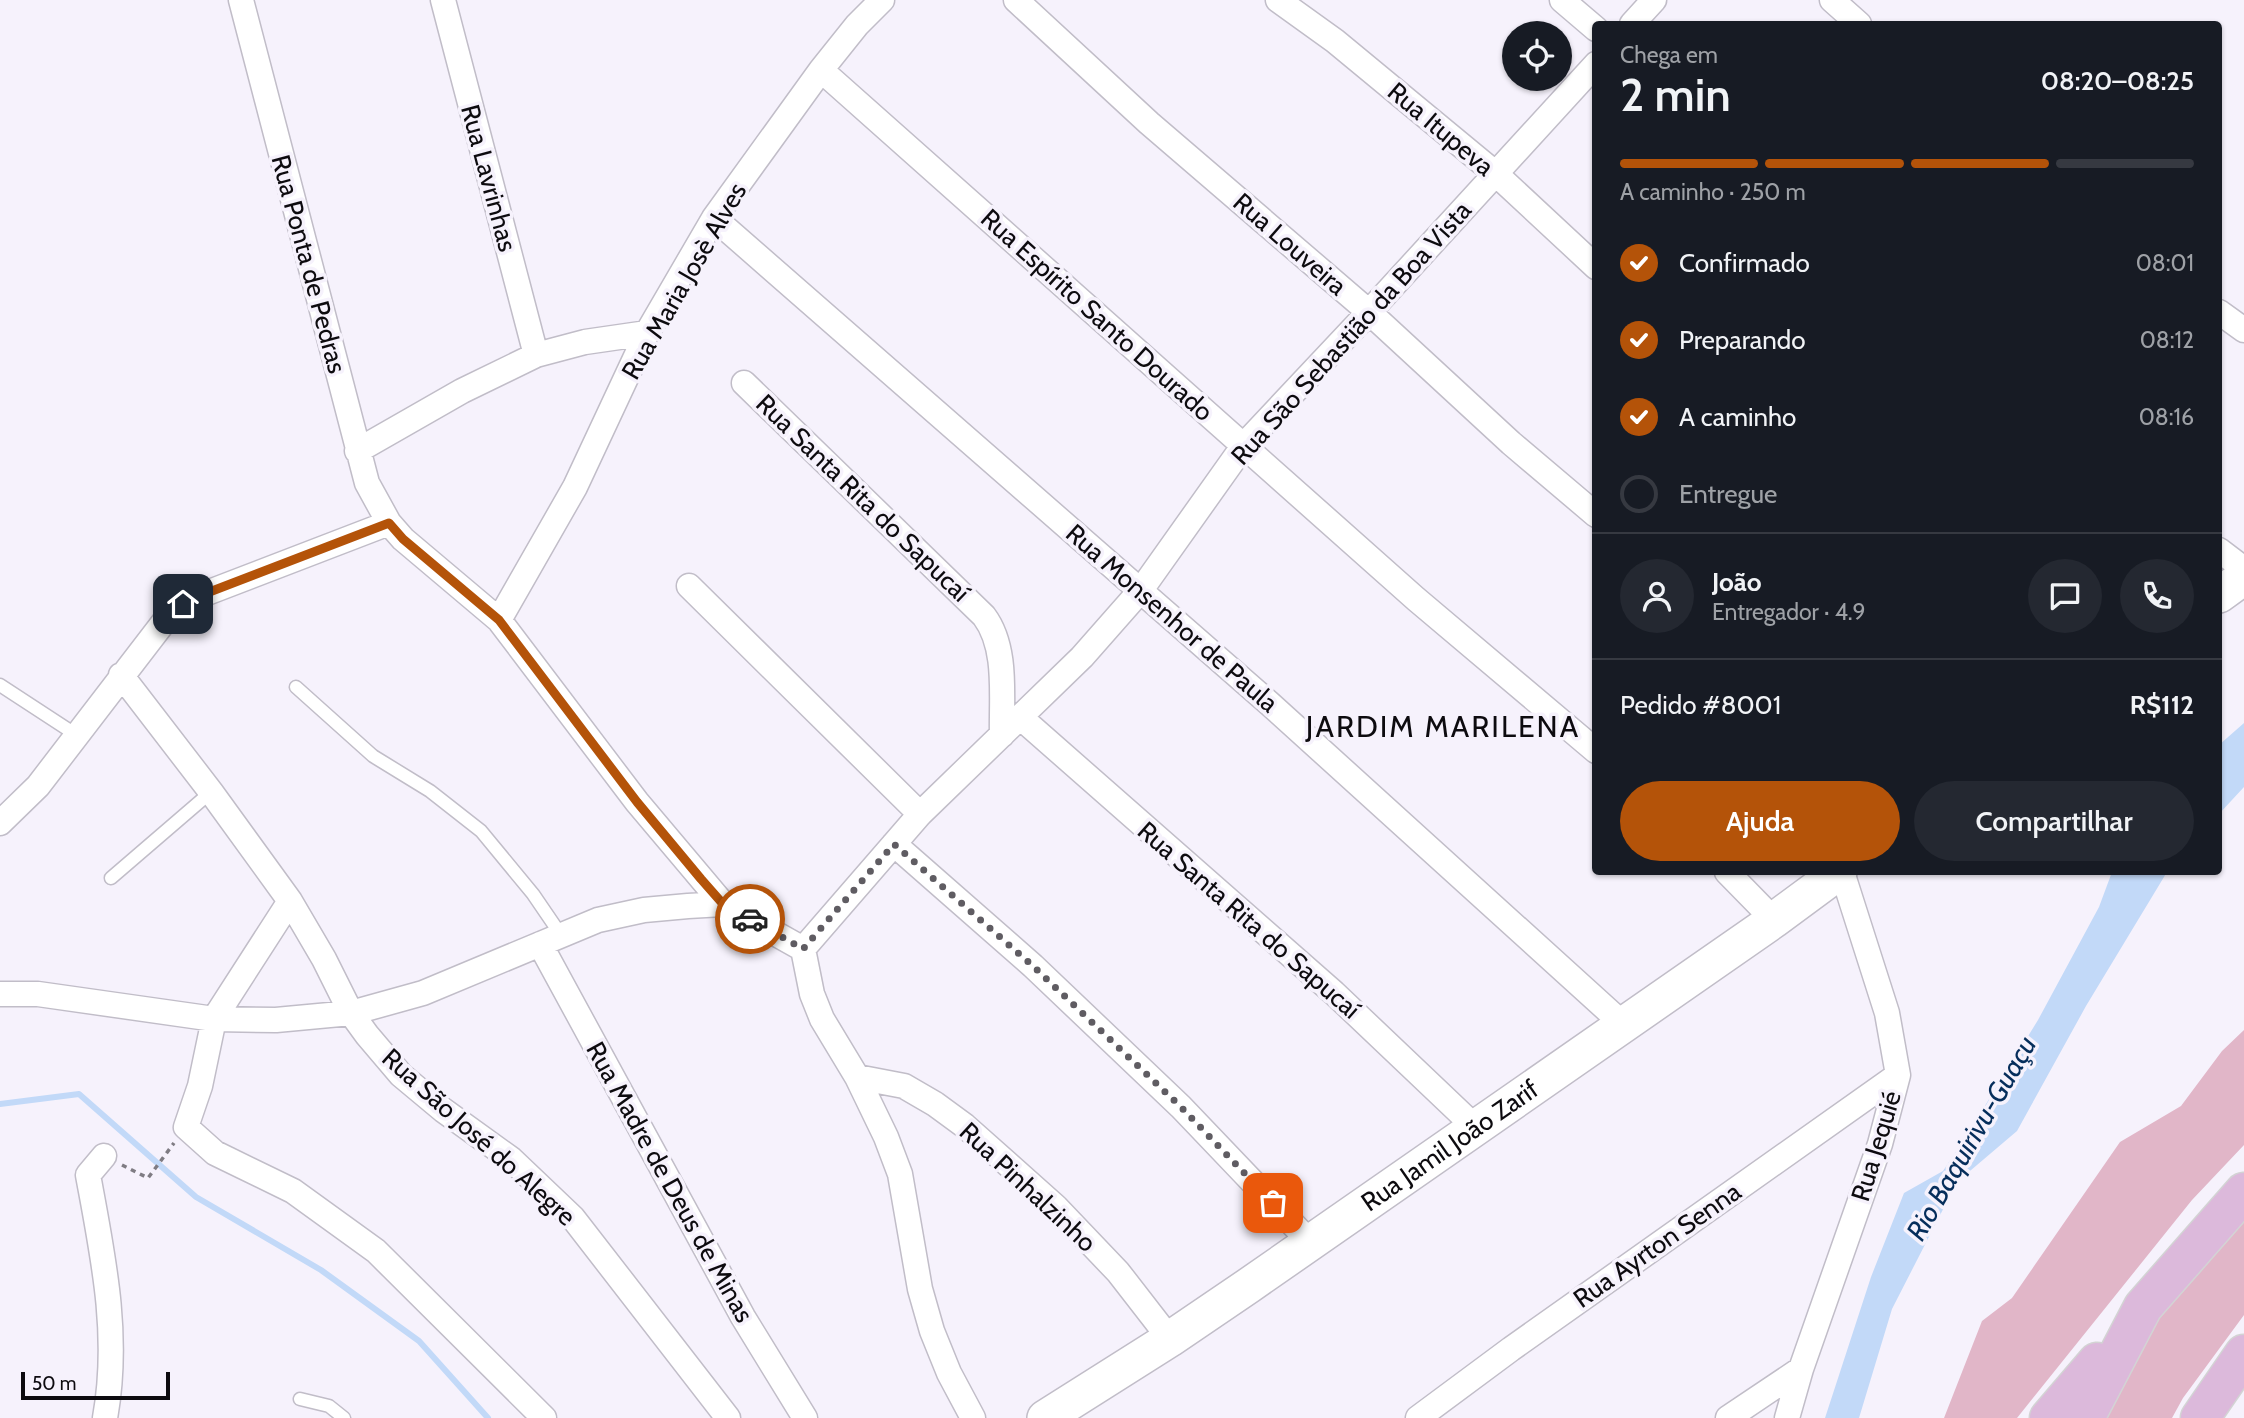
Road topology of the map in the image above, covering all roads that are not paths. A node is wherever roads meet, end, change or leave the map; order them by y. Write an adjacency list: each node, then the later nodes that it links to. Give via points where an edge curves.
1 (241, 0): 24 (street, Rua Ponta de Pedras)
2 (443, 0): 21 (street, Rua Lavrinhas)
3 (882, 0): 13 (street, Rua Maria Josè Alves)
4 (1016, 0): 17 (street, Rua Louveira, via 1149,123)
5 (1278, 0): 14 (street, Rua Itupeva, via 1335,41)
6 (1562, 0): 11 (street)
7 (1654, 0): 9 (street)
8 (1832, 0): 10 (street)
9 (1635, 21)
10 (1856, 21)
11 (1592, 26)
12 (1592, 68): 14 (street, Rua São Sebastião da Boa Vista)
13 (821, 70): 15 (street, Rua Maria Josè Alves); 23 (street, Rua Espírito Santo Dourado)
14 (1496, 174): 16 (street, Rua Itupeva); 17 (street, Rua São Sebastião da Boa Vista)
15 (714, 218): 20 (street, Rua Maria Josè Alves); 31 (street, Rua Monsenhor de Paula)
16 (1592, 263)
17 (1369, 312): 23 (street, Rua São Sebastião da Boa Vista); 25 (street, Rua Louveira)
18 (2222, 314): 19 (street)
19 (2244, 330)
20 (647, 333): 21 (street); 33 (street, Rua Maria Josè Alves, via 575,487)
21 (537, 355): 24 (street, via 462,391)
22 (744, 383): 38 (street, Rua Santa Rita do Sapucaí, via 993,628 999,653)
23 (1244, 445): 31 (street, Rua São Sebastião da Boa Vista); 40 (street, Rua Espírito Santo Dourado)
24 (357, 451): 26 (street, Rua Ponta de Pedras)
25 (1592, 512)
26 (389, 523): 33 (street, Rua Ponta de Pedras); 34 (street, via 183,604)
27 (2222, 552): 28 (street)
28 (2244, 569)
29 (2244, 577): 32 (main road)
30 (689, 586): 42 (street)
31 (1141, 590): 37 (street, Rua São Sebastião da Boa Vista, via 1082,657); 57 (street, Rua Monsenhor de Paula)
32 (2222, 593)
33 (499, 620): 50 (street, Rua Ponta de Pedras, via 637,802)
34 (121, 676): 39 (street); 41 (street, Rua São José do Alegre)
35 (0, 685): 39 (lane)
36 (296, 687): 52 (lane, via 373,756 481,831 533,894)
37 (1020, 717): 38 (street, Rua São Sebastião da Boa Vista); 60 (street, Rua Santa Rita do Sapucaí, via 1334,993)
38 (1002, 735): 42 (street, Rua São Sebastião da Boa Vista)
39 (78, 736): 43 (street, via 38,786)
40 (1592, 748)
41 (211, 792): 48 (lane); 49 (street, Rua São José do Alegre)
42 (920, 814): 44 (street, Rua São Sebastião da Boa Vista)
43 (0, 822)
44 (894, 844): 53 (street, Rua São Sebastião da Boa Vista); 63 (street, via 1033,966 1161,1088)
45 (1730, 875): 51 (street)
46 (1836, 875): 51 (main road, Rua Jamil João Zarif)
47 (1841, 875): 58 (street, Rua Jequié, via 1887,1013)
48 (111, 878)
49 (290, 901): 55 (street, Rua São José do Alegre); 56 (street)
50 (723, 904): 52 (street, via 644,910 598,920); 53 (street)
51 (1774, 920): 57 (main road, Rua Jamil João Zarif)
52 (550, 939): 55 (street, via 423,993); 74 (street, Rua Madre de Deus de Minas, via 743,1317)
53 (803, 949): 59 (street, via 822,1019)
54 (0, 994): 56 (street, via 38,994)
55 (351, 1013): 56 (street, via 276,1020); 73 (street, Rua São José do Alegre, via 401,1075 511,1160 573,1218)
56 (214, 1019): 72 (street, via 186,1127 215,1153 293,1191 376,1251)
57 (1624, 1025): 60 (main road, Rua Jamil João Zarif)
58 (1898, 1075): 67 (street, Rua Jequié, via 1880,1144); 76 (street, Rua Ayrton Senna)
59 (857, 1077): 65 (street, Rua Pinhalzinho, via 904,1086 965,1126 1056,1207 1118,1272); 75 (street, via 900,1174 932,1331)
60 (1475, 1127): 63 (main road, Rua Jamil João Zarif)
61 (104, 1156): 70 (street, via 88,1175 111,1324)
62 (2244, 1192): 64 (main road)
63 (1309, 1241): 65 (main road, Rua Jamil João Zarif)
64 (2143, 1307): 79 (main road); 80 (main road)
65 (1170, 1339): 69 (main road, Rua Jamil João Zarif)
66 (2244, 1354): 81 (main road)
67 (1801, 1368): 77 (street); 78 (street, Rua Jequié)
68 (300, 1399): 71 (lane, via 329,1406)
69 (1051, 1416)
70 (105, 1418)
71 (344, 1418)
72 (544, 1418)
73 (728, 1418)
74 (805, 1418)
75 (973, 1418)
76 (1418, 1418)
77 (1728, 1418)
78 (1787, 1418)
79 (2049, 1418)
80 (2085, 1418)
81 (2200, 1418)

